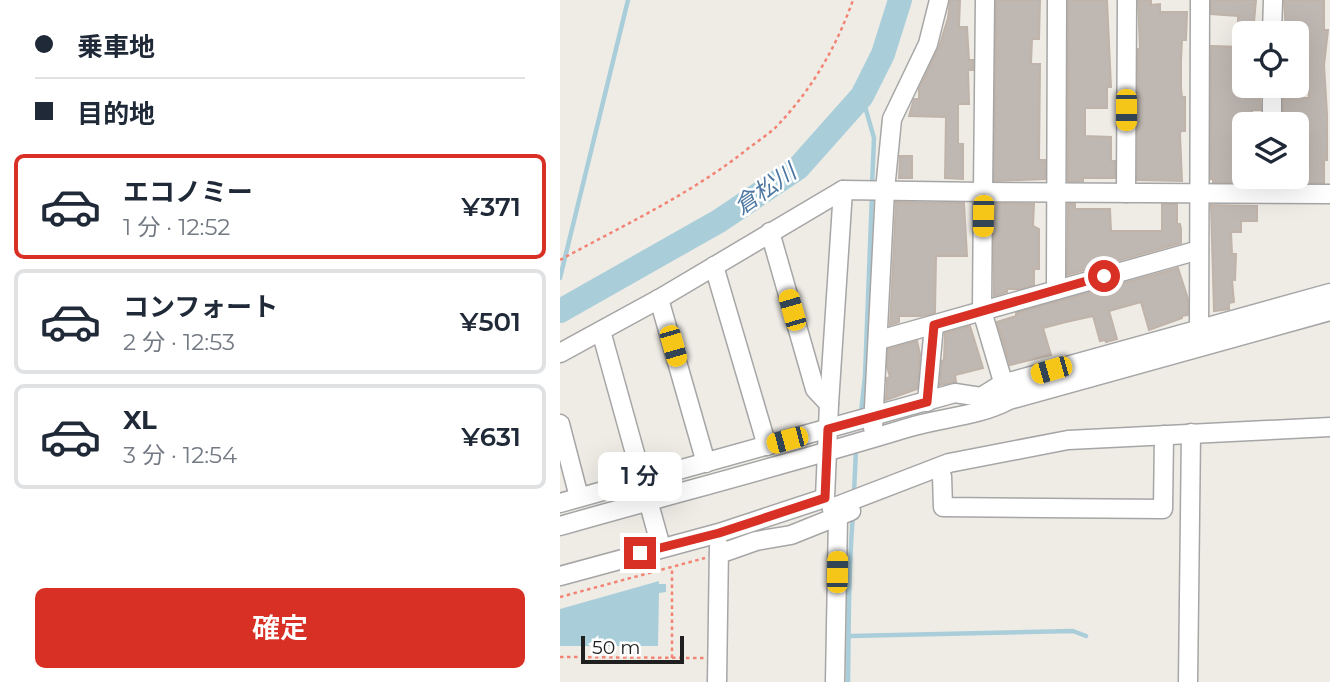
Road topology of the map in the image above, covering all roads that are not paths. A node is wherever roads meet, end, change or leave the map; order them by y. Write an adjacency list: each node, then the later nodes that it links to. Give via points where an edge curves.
1 (939, 0): 11 (street, via 928,44 892,118)
2 (985, 0): 12 (street)
3 (1057, 0): 13 (street)
4 (1127, 0): 14 (street)
5 (1200, 0): 15 (street)
6 (1273, 0): 7 (street)
7 (1272, 21)
8 (1235, 189): 15 (street)
9 (1297, 189): 16 (street)
10 (844, 190): 11 (street); 17 (street); 34 (street)
11 (885, 190): 12 (street); 28 (street)
12 (984, 192): 13 (street); 23 (street)
13 (1056, 193): 14 (street); 20 (street)
14 (1126, 193): 15 (street)
15 (1199, 193): 18 (street)
16 (1330, 194)
17 (770, 232): 19 (street); 34 (street, via 815,389)
18 (1199, 250): 20 (street); 26 (street)
19 (714, 266): 22 (street); 43 (street)
20 (1056, 290): 23 (street)
21 (1330, 293): 26 (street)
22 (659, 299): 27 (street); 45 (street)
23 (982, 311): 25 (street); 31 (street)
24 (1330, 311): 29 (street)
25 (934, 325): 28 (street); 33 (street)
26 (1199, 328): 29 (street); 31 (street)
27 (601, 331): 30 (street); 47 (street)
28 (879, 340): 35 (street)
29 (1199, 348): 31 (street)
30 (560, 353)
31 (1006, 392): 32 (street, via 981,397); 36 (street, via 992,409)
32 (955, 393): 33 (street); 36 (street)
33 (927, 402): 35 (street)
34 (829, 404): 39 (street)
35 (873, 417): 39 (street); 41 (street)
36 (962, 417): 41 (street, via 932,420)
37 (560, 424): 48 (street)
38 (1330, 427): 40 (street)
39 (828, 429): 43 (street); 44 (street)
40 (1191, 433): 42 (street); 59 (street)
41 (873, 438): 44 (street)
42 (1164, 440): 46 (street, via 1068,451); 46 (street, via 1163,509 943,507); 51 (street, via 1068,440 949,463)
43 (767, 446): 45 (street)
44 (827, 452): 49 (street); 51 (street)
45 (706, 463): 47 (street)
46 (942, 476): 51 (street)
47 (643, 480): 48 (street); 49 (street)
48 (579, 497): 50 (street)
49 (649, 501): 52 (street); 54 (street)
50 (560, 503)
51 (831, 508): 53 (street); 55 (street, via 791,535); 58 (street)
52 (560, 526)
53 (719, 533): 54 (street); 55 (street)
54 (661, 547): 56 (street)
55 (719, 554): 57 (street)
56 (560, 576)
57 (718, 682)
58 (835, 682)
59 (1188, 682)

